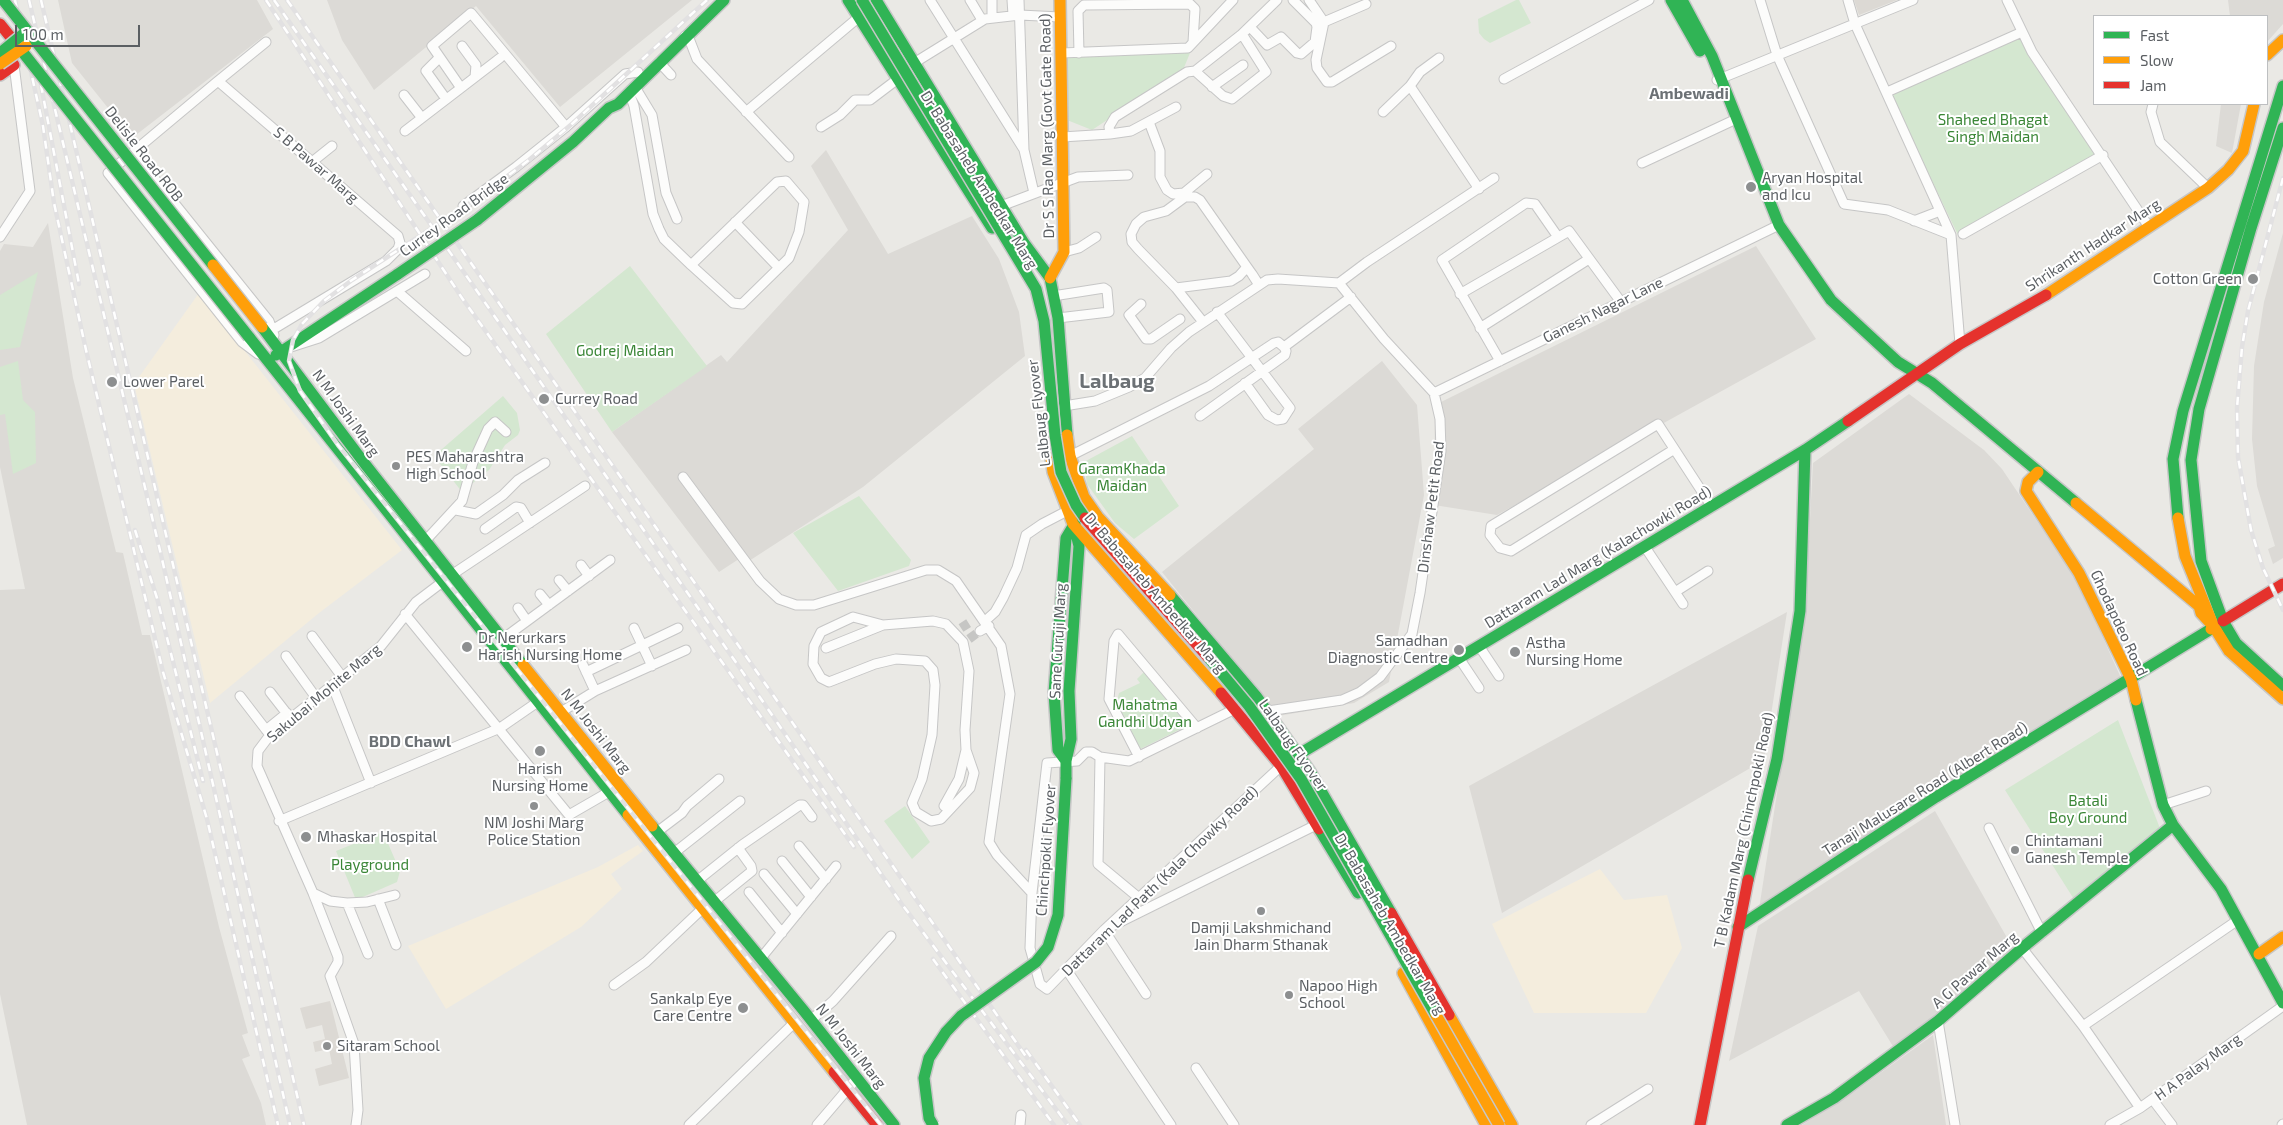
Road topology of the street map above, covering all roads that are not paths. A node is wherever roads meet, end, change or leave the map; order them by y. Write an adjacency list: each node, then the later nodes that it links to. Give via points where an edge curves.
1 (3, 0): 37 (main road, Delisle Road ROB, bridge)
2 (712, 0): 60 (main road)
3 (724, 0): 38 (main road)
4 (848, 0): 27 (main road, Dr Babasaheb Ambedkar Marg)
5 (862, 0): 295 (main road, Lalbaug Flyover, bridge, via 1036,289 1044,321 1061,472 1076,505 1092,528 1181,624 1301,779)
6 (867, 0): 296 (main road, Lalbaug Flyover, via 1039,286 1048,320 1065,470 1078,500 1093,521 1201,640 1250,700 1303,774)
7 (876, 0): 55 (main road, Dr Babasaheb Ambedkar Marg)
8 (930, 0): 39 (street)
9 (970, 0): 30 (street)
10 (993, 0): 28 (street)
11 (1012, 0): 26 (street)
12 (1019, 0): 26 (street)
13 (1060, 0): 29 (main road, Dr S S Rao Marg (Govt Gate Road))
14 (1232, 0): 42 (street)
15 (1277, 0): 34 (street)
16 (1293, 0): 34 (street, via 1317,27 1315,42 1301,54 1281,37 1267,45)
17 (1309, 0): 31 (street)
18 (1649, 0): 65 (street)
19 (1671, 0): 66 (main road)
20 (1682, 0): 66 (main road, via 1712,56)
21 (1760, 0): 50 (street)
22 (1848, 0): 33 (street)
23 (1912, 0): 33 (street)
24 (2007, 0): 35 (street)
25 (1366, 4): 31 (street)
26 (1016, 15): 28 (street); 29 (street); 91 (street)
27 (859, 17): 64 (main road, Dr Babasaheb Ambedkar Marg); 79 (street)
28 (994, 17): 30 (street)
29 (1060, 17): 47 (main road, Dr S S Rao Marg (Govt Gate Road))
30 (982, 20): 39 (street)
31 (1324, 22): 45 (street, via 1316,60 1317,68 1327,82)
32 (0, 24): 43 (main road, Delisle Road ROB)
33 (1855, 24): 50 (street); 73 (street)
34 (1250, 26): 36 (street)
35 (2022, 32): 73 (street); 93 (street, via 2032,52)
36 (1242, 34): 59 (street); 70 (street, via 1266,70 1265,74 1232,99)
37 (31, 35): 43 (main road, bridge); 137 (main road, Delisle Road ROB, bridge)
38 (685, 36): 54 (main road); 79 (street, via 696,59)
39 (953, 38): 55 (street); 91 (street)
40 (2283, 40): 49 (main road)
41 (266, 42): 67 (street)
42 (1193, 42): 48 (street, via 1188,48); 48 (street, via 1195,9 1190,4 1084,5 1078,11)
43 (18, 46): 46 (main road, bridge); 56 (main road, bridge); 144 (main road, Delisle Road ROB, bridge)
44 (462, 46): 63 (street, via 476,64)
45 (1391, 46)
46 (0, 47): 58 (main road)
47 (1061, 53): 48 (street); 89 (main road, Dr S S Rao Marg (Govt Gate Road))
48 (1079, 53)
49 (2268, 54)
50 (1777, 55): 66 (street); 108 (street, via 1844,204 1888,210)
51 (440, 58): 71 (street); 75 (street, via 426,70); 84 (street, via 432,48 434,42 467,15 475,15)
52 (500, 58): 63 (street)
53 (1439, 58): 68 (street, via 1420,72)
54 (659, 62): 61 (street); 72 (main road)
55 (914, 63): 105 (main road, Dr Babasaheb Ambedkar Marg)
56 (0, 64)
57 (1243, 65): 70 (street)
58 (14, 66): 62 (main road); 114 (street, via 30,191)
59 (1195, 71): 70 (street); 88 (street, via 1186,72 1115,117 1109,126)
60 (638, 72): 72 (main road); 84 (street, via 625,74)
61 (671, 74)
62 (0, 75)
63 (474, 77): 71 (street)
64 (899, 78): 85 (street, via 870,100 855,100); 163 (main road, Dr Babasaheb Ambedkar Marg, via 1027,287 1038,321 1053,472)
65 (1504, 78)
66 (1718, 80): 82 (main road); 110 (main road)
67 (218, 81): 92 (street); 95 (street, S B Pawar Marg)
68 (1410, 86): 80 (street); 102 (street)
69 (2283, 86): 187 (main road, via 2183,411 2173,459 2185,556)
70 (1212, 87)
71 (461, 88): 75 (street)
72 (628, 91): 107 (street, via 652,115 666,194); 119 (street, via 634,106 653,214 664,239); 141 (main road, Currey Road Bridge, bridge, via 618,104 609,108 573,142 477,220)
73 (1887, 92): 106 (street)
74 (404, 95): 81 (street)
75 (446, 99): 81 (street)
76 (2153, 105): 101 (street, via 2151,112 2160,142)
77 (2254, 105): 101 (main road, Shrikanth Hadkar Marg, via 2243,151)
78 (1176, 107): 83 (street)
79 (746, 112): 94 (street)
80 (1383, 112)
81 (422, 118): 87 (street)
82 (1732, 121): 96 (street); 110 (main road)
83 (1149, 122): 88 (street, via 1131,131); 97 (street, via 1160,151 1160,177 1167,190 1173,194 1184,193)
84 (566, 127): 104 (street)
85 (821, 128)
86 (2283, 128): 187 (main road, via 2199,409 2191,460 2201,561)
87 (405, 131)
88 (1110, 134): 89 (street)
89 (1062, 136): 100 (main road, Dr S S Rao Marg (Govt Gate Road))
90 (332, 146): 95 (street)
91 (1024, 150): 103 (street)
92 (134, 153): 137 (street, via 268,322); 144 (street, via 108,173 242,342)
93 (2103, 155): 111 (street); 112 (street)
94 (789, 157)
95 (312, 162): 137 (street, S B Pawar Marg, via 398,236 400,243 386,261)
96 (1642, 163)
97 (1207, 174)
98 (1128, 175): 100 (street, via 1078,177)
99 (1494, 178): 102 (street)
100 (1062, 184): 103 (street); 117 (main road, Dr S S Rao Marg (Govt Gate Road))
101 (2208, 188): 111 (main road, Shrikanth Hadkar Marg)
102 (1478, 190): 125 (street)
103 (1034, 194): 105 (street)
104 (463, 206)
105 (1002, 206): 123 (main road, Dr Babasaheb Ambedkar Marg)
106 (1940, 210): 108 (street); 113 (street)
107 (677, 220)
108 (1914, 221): 113 (street)
109 (735, 222): 119 (street); 121 (street); 121 (street, via 782,180 802,197 804,208 800,232 793,252)
110 (1776, 226): 131 (street, Ganesh Nagar Lane); 147 (main road, via 1831,300)
111 (2149, 227): 139 (main road, Shrikanth Hadkar Marg, via 2044,296)
112 (1963, 234)
113 (1951, 235): 139 (street)
114 (0, 237)
115 (1096, 237): 117 (street, via 1079,248)
116 (1558, 237): 118 (street, via 1572,232); 128 (street); 128 (street, via 1535,204 1526,203 1442,260)
117 (1064, 252): 123 (main road, Dr S S Rao Marg (Govt Gate Road))
118 (1589, 259): 131 (street); 136 (street)
119 (691, 265): 121 (street, via 738,305)
120 (1247, 267): 124 (street); 126 (street, via 1231,280); 126 (street, via 1200,200 1185,197 1166,211 1144,217 1131,234 1132,242)
121 (779, 268)
122 (425, 274): 127 (street)
123 (1050, 278): 129 (main road, Dr Babasaheb Ambedkar Marg)
124 (1263, 283): 125 (street, via 1278,278); 133 (street)
125 (1339, 283): 130 (street, Dinshaw Petit Road)
126 (1176, 288): 135 (street)
127 (397, 291): 141 (street, via 319,338); 142 (street)
128 (1460, 294): 136 (street)
129 (1053, 296): 134 (main road, Dr Babasaheb Ambedkar Marg); 134 (street, via 1107,290 1109,312)
130 (1351, 297): 140 (street); 149 (street, Dinshaw Petit Road, via 1384,339)
131 (1621, 302): 145 (street, Ganesh Nagar Lane)
132 (1141, 304): 138 (street, via 1129,315 1146,339 1151,339 1179,318)
133 (1217, 312): 135 (street); 143 (street)
134 (1058, 318): 150 (main road, Dr Babasaheb Ambedkar Marg)
135 (1204, 322): 138 (street)
136 (1480, 328): 145 (street)
137 (267, 329): 141 (main road, Delisle Road ROB)
138 (1189, 332): 150 (street, via 1146,378 1095,401)
139 (1960, 344): 147 (main road, Shrikanth Hadkar Marg)
140 (1284, 347): 143 (street, via 1276,342); 146 (street, via 1285,355)
141 (283, 350): 144 (main road, Currey Road Bridge); 167 (main road, N M Joshi Marg, via 356,453)
142 (466, 351)
143 (1251, 357): 146 (street); 155 (street, via 1209,386)
144 (268, 361): 173 (main road, N M Joshi Marg)
145 (1500, 361): 149 (street, Ganesh Nagar Lane)
146 (1262, 372): 148 (street); 148 (street, via 1290,408 1283,419 1277,420 1268,415)
147 (1913, 377): 154 (main road, Dattaram Lad Marg (Kalachowki Road)); 157 (main road)
148 (1245, 383): 151 (street)
149 (1434, 393): 215 (street, Dinshaw Petit Road, via 1440,419 1441,451 1412,634 1380,677 1360,692 1342,700)
150 (1064, 406): 155 (main road, Dr Babasaheb Ambedkar Marg)
151 (1200, 416)
152 (506, 432): 162 (street, via 495,422 488,429)
153 (1673, 450): 153 (street, via 1658,424 1491,526 1490,535 1500,548 1511,551); 161 (street)
154 (1805, 450): 161 (main road, Dattaram Lad Marg (Kalachowki Road)); 259 (main road, T B Kadam Marg (Chinchpokli Road), via 1800,611 1778,760)
155 (1070, 456): 160 (main road, Dr Babasaheb Ambedkar Marg)
156 (545, 463): 162 (street, via 476,514)
157 (2036, 474): 187 (main road, via 2194,613); 202 (main road, Ghodapdeo Road, via 2028,482 2026,491 2079,573)
158 (683, 477): 183 (street, via 760,581 779,599 796,605 814,605 926,570 938,570 956,581)
159 (586, 486): 164 (street, Sakubai Mohite Marg)
160 (1089, 503): 165 (main road); 215 (main road, Dr Babasaheb Ambedkar Marg, via 1098,517 1187,613)
161 (1712, 506): 168 (main road, Dattaram Lad Marg (Kalachowki Road))
162 (456, 510): 167 (street)
163 (1066, 511): 165 (main road, Dr Babasaheb Ambedkar Marg); 183 (street, via 1026,535 1017,568 1003,598 995,612)
164 (530, 523): 166 (street, via 521,508 516,507); 173 (street, Sakubai Mohite Marg)
165 (1073, 524): 213 (main road, Dr Babasaheb Ambedkar Marg); 224 (main road, via 1066,538 1054,693 1058,750)
166 (485, 529)
167 (426, 540): 173 (main road, N M Joshi Marg)
168 (1645, 547): 177 (street); 194 (main road, Dattaram Lad Marg (Kalachowki Road))
169 (610, 560): 172 (street)
170 (581, 565): 172 (street)
171 (1708, 571): 177 (street)
172 (589, 576): 176 (street)
173 (448, 577): 182 (street, Sakubai Mohite Marg); 192 (main road, N M Joshi Marg); 212 (main road, N M Joshi Marg)
174 (559, 580): 176 (street)
175 (2283, 584): 187 (main road, Tanaji Malusare Road (Albert Road))
176 (568, 591): 180 (street)
177 (1676, 592): 179 (street)
178 (540, 594): 180 (street)
179 (1683, 604)
180 (549, 605): 184 (street)
181 (518, 608): 184 (street)
182 (405, 614): 201 (street, Sakubai Mohite Marg, via 381,646); 217 (street)
183 (985, 620): 185 (street); 190 (street); 249 (street, via 1001,646 1010,694 989,842)
184 (527, 621): 192 (street)
185 (972, 621)
186 (883, 624): 195 (street); 220 (street, via 933,621 958,630 966,641 969,671); 220 (street, via 854,617 821,632 814,646 813,664 821,678 829,682 896,659 925,661 933,670 932,735 921,784 912,803 916,812 931,821 947,815 970,788 974,773)
187 (2219, 624): 202 (main road, Tanaji Malusare Road (Albert Road)); 203 (main road); 211 (main road, via 2229,651)
188 (634, 628): 193 (street)
189 (678, 628): 193 (street)
190 (980, 632)
191 (312, 636): 201 (street)
192 (504, 638): 208 (main road, N M Joshi Marg)
193 (642, 645): 199 (street); 206 (street, via 584,668)
194 (1479, 646): 198 (main road, Dattaram Lad Marg (Kalachowki Road)); 200 (street)
195 (826, 648)
196 (686, 650): 199 (street)
197 (286, 656): 210 (street)
198 (1459, 658): 205 (street); 221 (main road, Dattaram Lad Marg (Kalachowki Road))
199 (652, 666): 206 (street)
200 (1499, 676)
201 (344, 678): 204 (street, Sakubai Mohite Marg)
202 (2131, 679): 231 (main road, Ghodapdeo Road); 259 (main road, Tanaji Malusare Road (Albert Road), via 1936,797)
203 (2283, 686)
204 (333, 687): 210 (street, Sakubai Mohite Marg); 227 (street)
205 (1479, 688)
206 (595, 691): 214 (street)
207 (270, 692): 216 (street)
208 (548, 695): 212 (street); 214 (main road, N M Joshi Marg)
209 (240, 696): 219 (street)
210 (317, 699): 216 (street, Sakubai Mohite Marg)
211 (2283, 699)
212 (538, 702): 217 (street); 228 (main road, N M Joshi Marg)
213 (1235, 709): 218 (street); 225 (main road, Dr Babasaheb Ambedkar Marg)
214 (562, 712): 228 (main road, N M Joshi Marg)
215 (1268, 712): 221 (main road, Dr Babasaheb Ambedkar Marg)
216 (289, 716): 219 (street, Sakubai Mohite Marg)
217 (500, 728): 227 (street); 228 (street, via 569,815)
218 (1197, 728): 223 (street); 223 (street, via 1118,634 1114,641 1109,699)
219 (268, 733): 234 (street, Sakubai Mohite Marg, via 258,751 257,766)
220 (966, 750): 232 (street, via 959,779)
221 (1298, 754): 225 (main road, Dattaram Lad Marg (Kalachowki Road)); 297 (main road, Dr Babasaheb Ambedkar Marg, via 1351,840)
222 (1100, 757): 223 (street, via 1123,761); 224 (street, via 1086,752 1077,761); 252 (street, via 1098,864)
223 (1139, 757)
224 (1066, 761): 249 (street, Dattaram Lad Path (Kala Chowky Road), via 1047,763); 291 (main road, Chinchpokli Flyover, bridge, via 1058,915 1054,931 1048,947 1036,962 961,1016 929,1058 924,1078 929,1118)
225 (1281, 766): 235 (main road, Dr Babasaheb Ambedkar Marg); 252 (street, Dattaram Lad Path (Kala Chowky Road))
226 (719, 779): 238 (street)
227 (371, 783): 234 (street)
228 (614, 789): 238 (main road, N M Joshi Marg); 256 (main road, N M Joshi Marg)
229 (2206, 791): 231 (street)
230 (740, 801): 241 (street)
231 (2163, 805): 236 (main road, Ghodapdeo Road)
232 (944, 806)
233 (812, 817): 240 (street, via 803,805 800,806)
234 (279, 821): 248 (street, Sakubai Mohite Marg)
235 (1316, 825): 260 (street); 285 (main road, Dr Babasaheb Ambedkar Marg, via 1375,921)
236 (2173, 825): 258 (main road, Ghodapdeo Road, via 2221,889); 262 (main road, A G Pawar Marg)
237 (1989, 828): 262 (street)
238 (657, 832): 241 (main road, N M Joshi Marg)
239 (799, 846): 245 (street)
240 (738, 848): 246 (street); 254 (street, via 752,871)
241 (674, 853): 246 (main road, N M Joshi Marg)
242 (782, 861): 251 (street)
243 (836, 866): 245 (street)
244 (764, 874): 257 (street)
245 (826, 879): 251 (street)
246 (697, 880): 254 (main road, N M Joshi Marg)
247 (749, 892): 261 (street)
248 (313, 893): 255 (street); 286 (street, Sakubai Mohite Marg, via 338,956 330,976 354,1044)
249 (1032, 893): 270 (street, Dattaram Lad Path (Kala Chowky Road), via 1030,948 1040,984 1047,989)
250 (395, 895): 253 (street)
251 (811, 897): 257 (street)
252 (1139, 898): 260 (street, Dattaram Lad Path (Kala Chowky Road))
253 (378, 899): 255 (street); 265 (street)
254 (715, 902): 269 (main road, N M Joshi Marg)
255 (347, 903): 267 (street)
256 (702, 909): 271 (street, via 646,962); 276 (main road, N M Joshi Marg)
257 (797, 914): 261 (street)
258 (2238, 920): 268 (main road, Ghodapdeo Road); 277 (street)
259 (1738, 928): 299 (main road, T B Kadam Marg (Chinchpokli Road))
260 (1104, 930): 270 (street, Dattaram Lad Path (Kala Chowky Road)); 272 (street)
261 (782, 933): 269 (street)
262 (2042, 933): 266 (main road, A G Pawar Marg)
263 (891, 936): 274 (street, via 833,1001)
264 (2283, 937): 268 (main road)
265 (396, 945)
266 (2022, 948): 275 (main road, A G Pawar Marg); 277 (street)
267 (368, 954)
268 (2258, 954): 273 (main road, Ghodapdeo Road)
269 (761, 958): 274 (main road, N M Joshi Marg)
270 (1066, 969): 293 (street)
271 (614, 985)
272 (1146, 994)
273 (2283, 1004): 282 (street, H A Palay Marg)
274 (811, 1020): 279 (main road, N M Joshi Marg)
275 (1938, 1021): 300 (main road, A G Pawar Marg, via 1834,1098); 301 (street)
276 (794, 1023): 280 (main road, N M Joshi Marg); 287 (street)
277 (2083, 1026): 283 (street)
278 (1196, 1068): 294 (street)
279 (857, 1078): 280 (street); 290 (main road, N M Joshi Marg)
280 (848, 1088): 288 (street); 289 (main road, N M Joshi Marg)
281 (1648, 1089): 298 (street)
282 (2152, 1100): 283 (street, H A Palay Marg); 303 (street)
283 (2140, 1108): 302 (street, H A Palay Marg)
284 (1021, 1115): 292 (street)
285 (1482, 1124)
286 (356, 1125)
287 (689, 1125)
288 (817, 1125)
289 (877, 1125)
290 (894, 1125)
291 (933, 1125)
292 (1020, 1125)
293 (1172, 1125)
294 (1234, 1125)
295 (1499, 1125)
296 (1504, 1125)
297 (1512, 1125)
298 (1591, 1125)
299 (1700, 1125)
300 (1787, 1125)
301 (1955, 1125)
302 (2110, 1125)
303 (2172, 1125)

